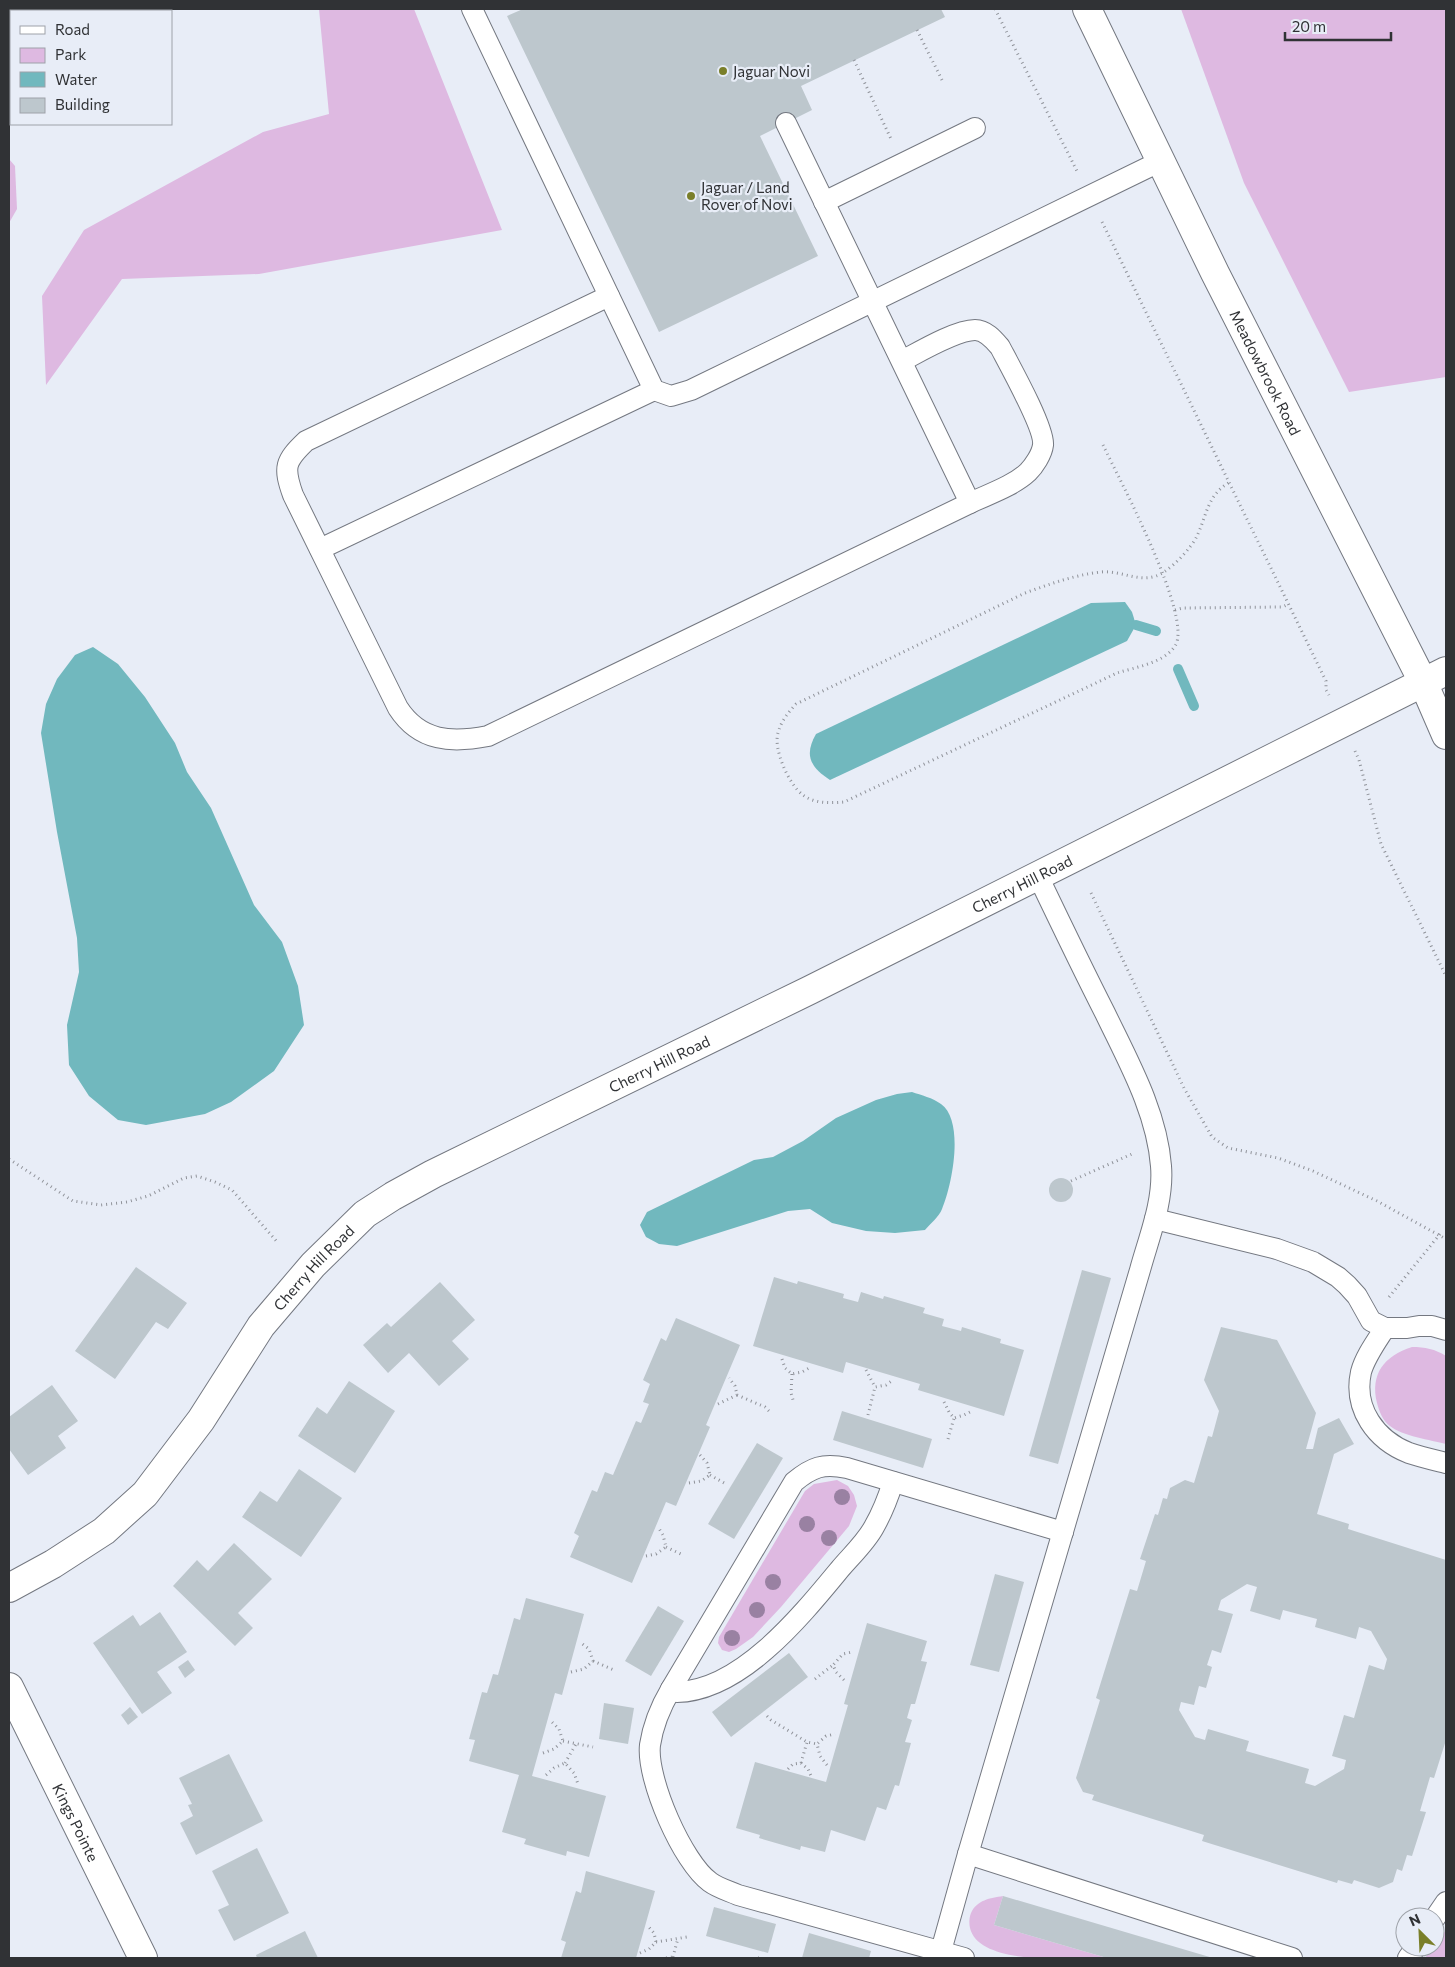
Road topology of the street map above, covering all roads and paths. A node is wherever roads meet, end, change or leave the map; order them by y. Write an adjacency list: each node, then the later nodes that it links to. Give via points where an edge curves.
1 (472, 9): 14 (lane)
2 (995, 9): 11 (path)
3 (1087, 9): 10 (street, Meadowbrook Road)
4 (917, 30): 6 (path)
5 (854, 60): 9 (path)
6 (942, 80)
7 (786, 123): 12 (lane)
8 (975, 128): 12 (lane)
9 (894, 144)
10 (1161, 162): 15 (lane); 25 (street, Meadowbrook Road, via 1332,507)
11 (1077, 171)
12 (824, 202): 15 (lane)
13 (1101, 219): 19 (path)
14 (608, 296): 17 (lane); 21 (lane, via 306,441 287,466 288,481)
15 (873, 301): 16 (lane); 17 (lane, via 691,390 671,396)
16 (902, 361): 20 (lane); 20 (lane, via 960,333 976,330 991,336 1000,347 1041,429 1043,446 1028,472)
17 (654, 390): 21 (lane)
18 (1102, 445): 22 (path)
19 (1230, 482): 22 (path, via 1222,486 1206,509 1197,536); 23 (path)
20 (970, 502): 21 (lane, via 488,736 467,740 449,741 433,736 406,720)
21 (320, 549)
22 (1163, 573): 24 (path); 24 (path, via 1148,578 1103,572 1059,580 1024,593 796,704 783,719 777,734 783,766 803,795 826,803 844,802 1117,673 1158,660 1177,644 1179,633)
23 (1289, 604): 24 (path, via 1282,607); 26 (path, via 1326,681)
24 (1175, 610)
25 (1434, 676): 27 (street, Meadowbrook Road); 29 (street, Cherry Hill Road)
26 (1326, 690)
27 (1446, 735)
28 (1356, 752): 31 (path, via 1381,844)
29 (1038, 876): 35 (lane, via 1128,1060 1150,1115 1161,1167); 69 (street, Cherry Hill Road, via 433,1174 366,1214 313,1265 261,1326 201,1420 145,1494 104,1531)
30 (1091, 893): 36 (path, via 1184,1088 1212,1137 1228,1148 1278,1158 1313,1171)
31 (1446, 976)
32 (1134, 1154): 34 (path)
33 (9, 1159): 38 (path, via 73,1201 101,1205 148,1196 184,1178 197,1176 232,1190)
34 (1071, 1181)
35 (1155, 1219): 40 (lane, via 1277,1249 1313,1262 1338,1276 1357,1296 1371,1320); 65 (lane)
36 (1440, 1234): 37 (path); 39 (path)
37 (1446, 1239)
38 (278, 1243)
39 (1386, 1302)
40 (1385, 1328): 41 (lane, via 1432,1326); 59 (lane, via 1362,1371 1360,1394 1367,1420 1380,1436 1395,1446)
41 (1446, 1330)
42 (782, 1359): 45 (path)
43 (811, 1367): 45 (path)
44 (866, 1370): 48 (path)
45 (792, 1374): 50 (path, via 790,1393)
46 (729, 1378): 49 (path)
47 (893, 1380): 48 (path)
48 (875, 1387): 55 (path)
49 (737, 1395): 52 (path); 54 (path)
50 (793, 1400)
51 (944, 1402): 56 (path)
52 (718, 1404)
53 (972, 1411): 56 (path)
54 (771, 1413)
55 (868, 1414)
56 (954, 1418): 57 (path)
57 (948, 1439)
58 (700, 1454): 60 (path)
59 (1446, 1463)
60 (710, 1474): 62 (path); 63 (path)
61 (893, 1482): 65 (lane); 79 (lane, via 873,1529 769,1648 714,1684 684,1692); 79 (lane, via 832,1465 817,1467 794,1482)
62 (689, 1483)
63 (726, 1484)
64 (658, 1527): 66 (path)
65 (1063, 1532): 96 (lane)
66 (666, 1547): 67 (path); 68 (path)
67 (683, 1555)
68 (646, 1556)
69 (9, 1588)
70 (580, 1642): 72 (path, via 589,1649)
71 (852, 1652): 73 (path, via 844,1654)
72 (594, 1661): 74 (path); 75 (path, via 584,1669)
73 (833, 1665): 76 (path); 77 (path)
74 (614, 1670)
75 (571, 1672)
76 (815, 1679)
77 (844, 1680)
78 (9, 1687): 103 (street, Kings Pointe)
79 (671, 1688): 102 (lane, via 655,1721 650,1747 651,1769 674,1832 691,1860 710,1882 738,1895)
80 (768, 1716): 84 (path)
81 (551, 1721): 83 (path, via 560,1729)
82 (835, 1734): 86 (path, via 826,1736)
83 (563, 1741): 85 (path); 88 (path)
84 (807, 1742): 86 (path); 90 (path)
85 (576, 1744): 87 (path); 89 (path)
86 (818, 1744): 91 (path, via 820,1756)
87 (593, 1747)
88 (542, 1754)
89 (565, 1763): 93 (path); 95 (path)
90 (801, 1764): 92 (path, via 793,1764); 94 (path)
91 (827, 1765)
92 (788, 1769)
93 (546, 1775)
94 (811, 1776)
95 (578, 1784)
96 (968, 1854): 102 (lane); 107 (lane)
97 (648, 1926): 100 (path)
98 (687, 1937): 99 (path)
99 (678, 1938): 100 (path); 105 (path)
100 (656, 1942): 101 (path)
101 (640, 1953)
102 (940, 1955): 106 (lane)
103 (143, 1958)
104 (666, 1958): 105 (path)
105 (674, 1958)
106 (964, 1958)
107 (1292, 1958)

